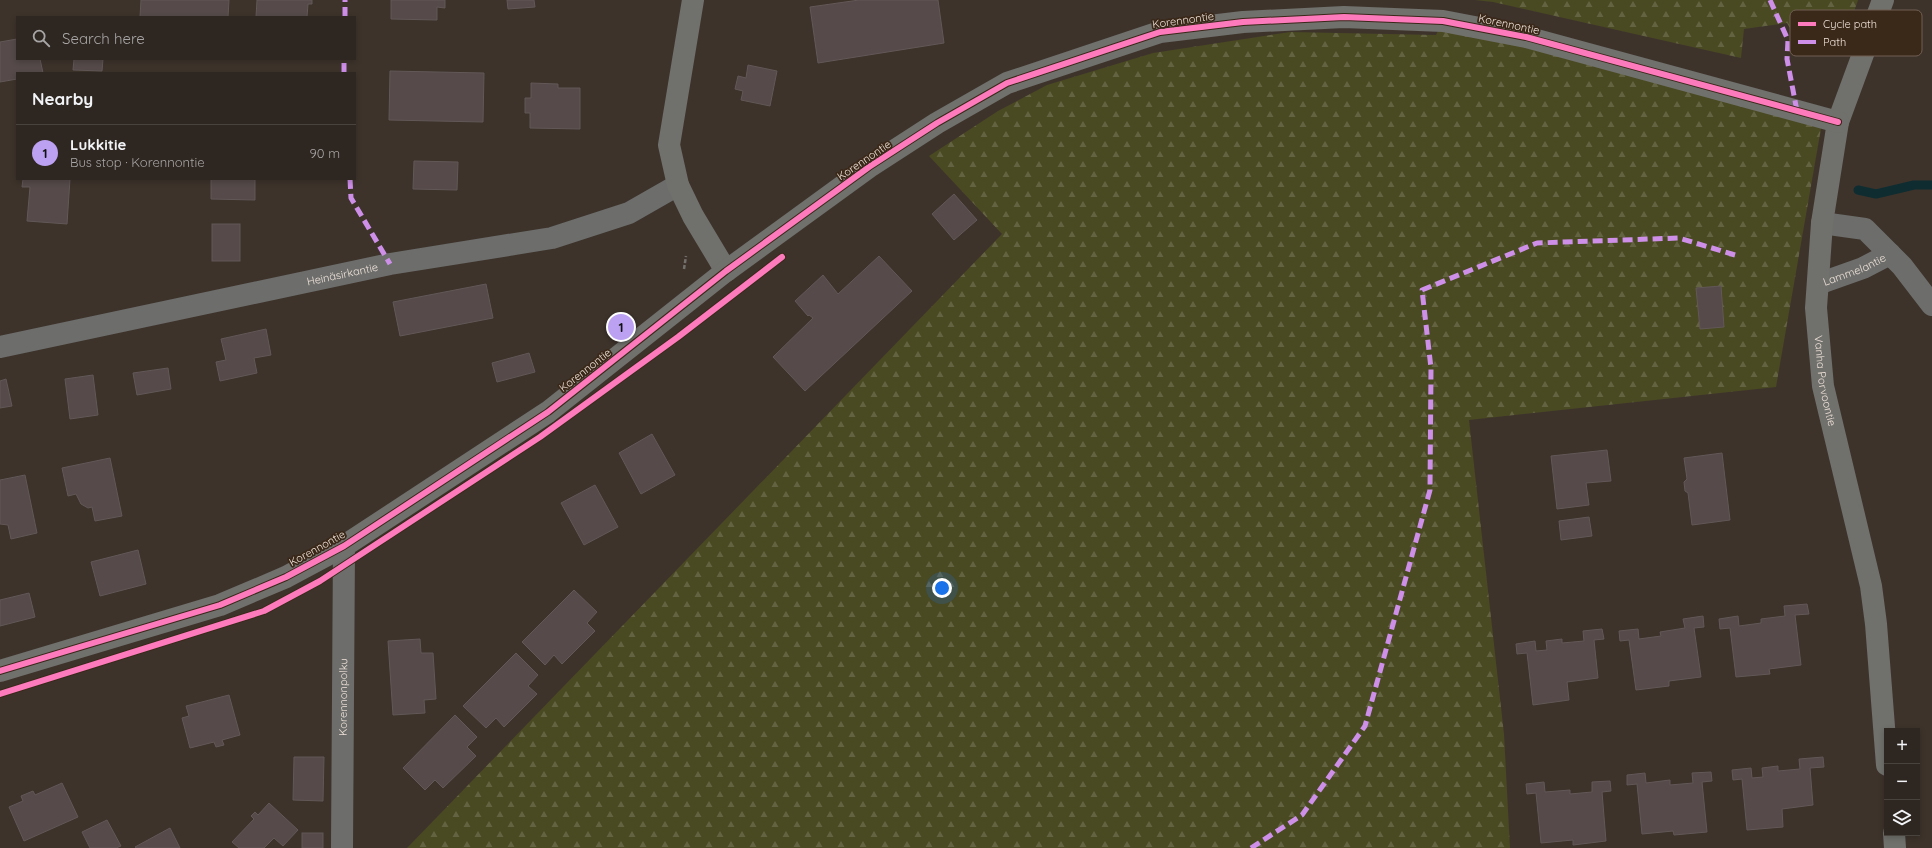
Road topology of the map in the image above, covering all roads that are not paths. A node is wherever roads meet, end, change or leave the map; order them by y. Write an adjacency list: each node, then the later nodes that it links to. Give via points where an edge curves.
1 (693, 0): 6 (street, via 669,145)
2 (1882, 0): 3 (street, Vanha Porvoontie)
3 (1878, 10)
4 (1862, 56): 5 (street, Vanha Porvoontie)
5 (1838, 122): 7 (street, Vanha Porvoontie); 9 (street, Korennontie, via 1526,37 1442,21 1344,17 1243,22 1160,32 1007,83 937,123 869,167)
6 (678, 185): 9 (street, via 693,216); 12 (street, Heinäsirkantie, via 629,213 552,238 390,264)
7 (1822, 223): 8 (street, Lammelantie, via 1865,229); 10 (street, Vanha Porvoontie)
8 (1890, 254): 10 (street, Lammelantie, via 1863,268); 11 (street, Lammelantie)
9 (726, 271): 13 (street, Korennontie, via 548,412)
10 (1818, 284): 15 (street, Vanha Porvoontie, via 1816,308 1824,386 1871,586)
11 (1932, 305)
12 (0, 347)
13 (344, 546): 14 (street, Korennontie, via 286,577 220,606); 17 (street, Korennonpolku)
14 (0, 671)
15 (1887, 764)
16 (1894, 836): 18 (street)
17 (342, 848)
18 (1895, 848)

